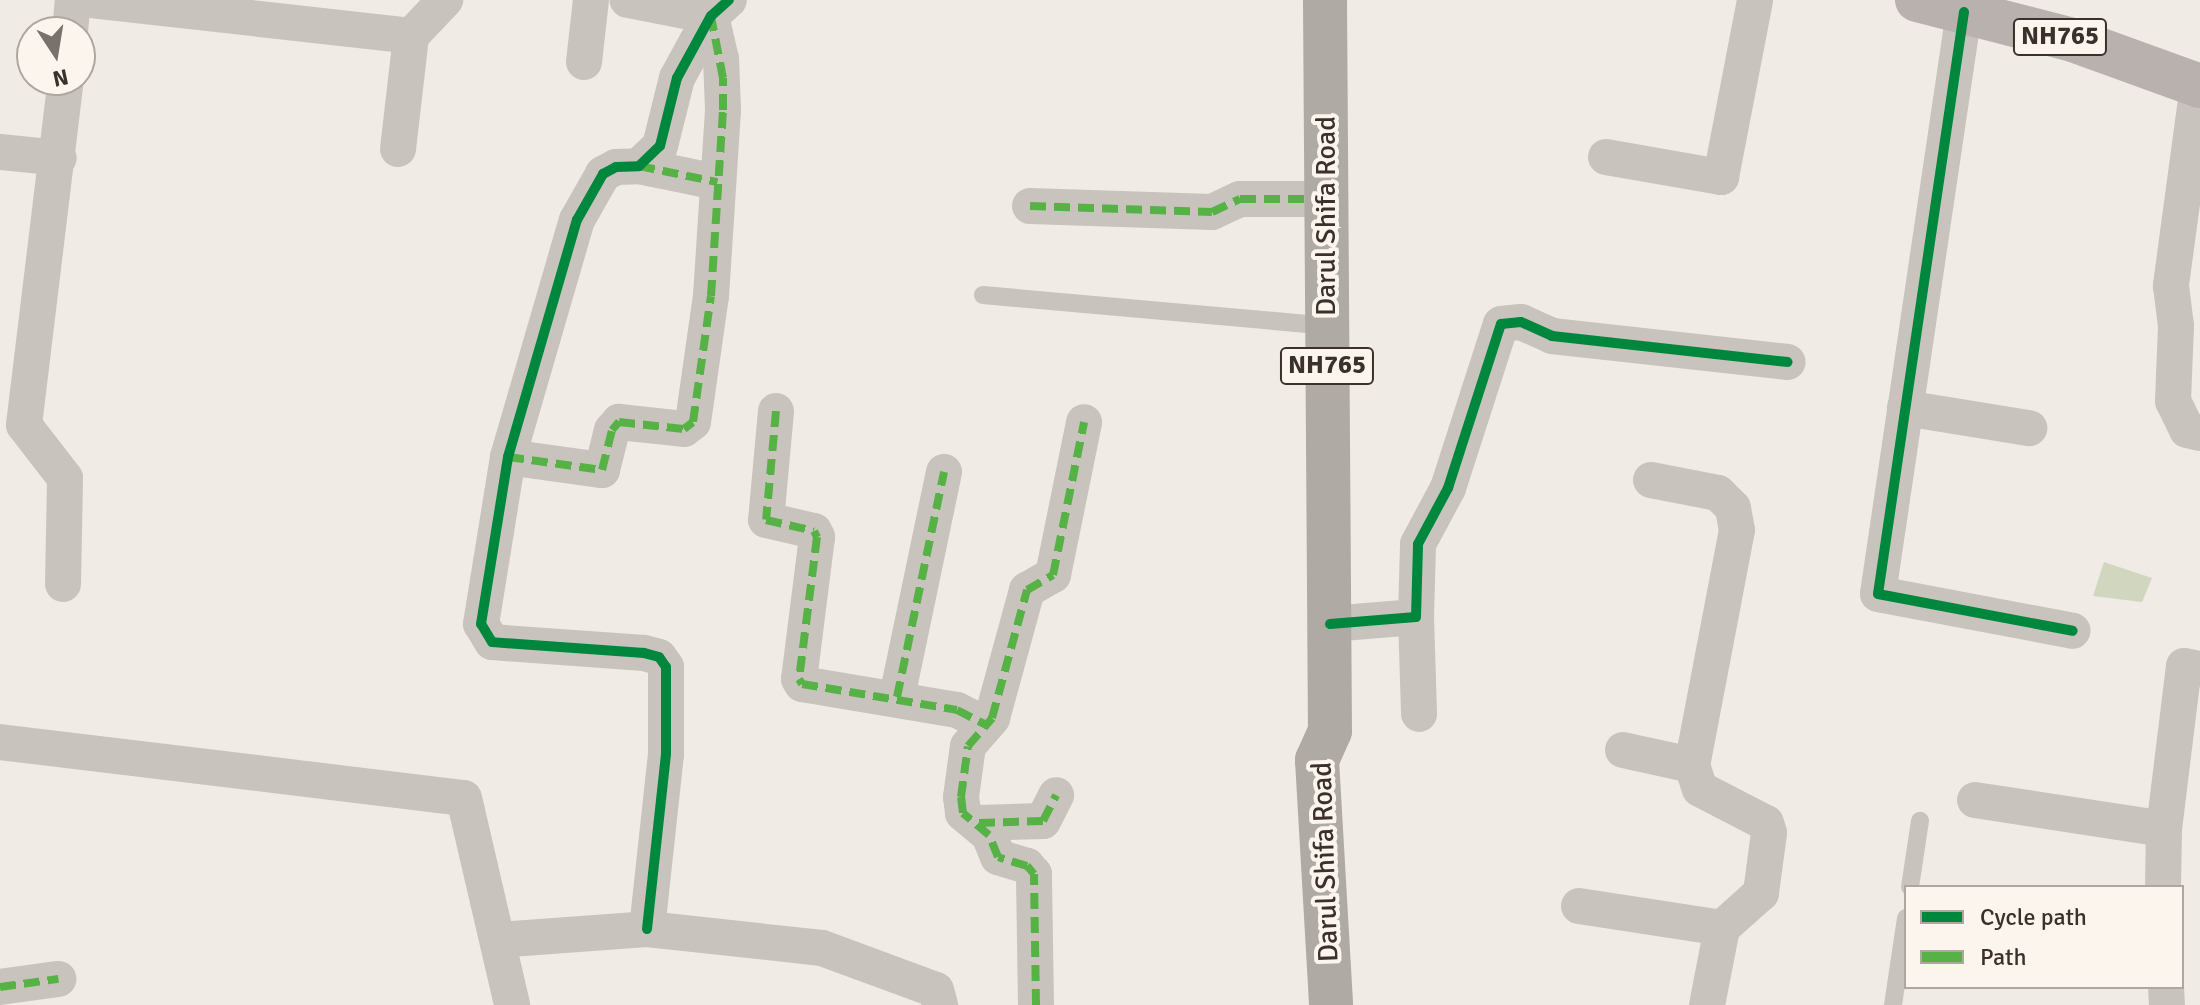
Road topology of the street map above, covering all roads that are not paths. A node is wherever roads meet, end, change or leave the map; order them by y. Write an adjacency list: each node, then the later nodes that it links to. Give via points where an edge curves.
1 (91, 0): 10 (street)
2 (445, 0): 10 (street)
3 (591, 0): 11 (street)
4 (628, 0): 8 (street)
5 (1325, 0): 20 (highway, Darul Shifa Road / NH765)
6 (1755, 0): 16 (street, via 1721,177)
7 (1917, 0): 9 (main road, NH765)
8 (720, 8): 18 (street, via 677,78 660,146); 19 (street, via 723,78)
9 (1964, 12): 12 (main road, NH765, via 2073,40); 25 (street)
10 (411, 36): 14 (street)
11 (584, 62)
12 (2199, 85): 29 (street, via 2171,286 2176,326 2173,401 2187,430)
13 (65, 96): 17 (street)
14 (398, 149)
15 (0, 152): 17 (street)
16 (1606, 157)
17 (59, 158): 33 (street, via 24,425 65,478)
18 (639, 166): 19 (street); 30 (street, via 616,167 603,174 577,220)
19 (717, 182): 30 (street, via 711,296 688,427 619,422 602,470)
20 (1327, 199): 21 (street, via 1240,199 1212,212); 23 (highway, Darul Shifa Road / NH765)
21 (1030, 206)
22 (983, 295): 23 (lane)
23 (1327, 326): 35 (highway, Darul Shifa Road / NH765)
24 (1788, 362): 34 (street, via 1552,336 1521,322 1501,324 1448,488 1418,544)
25 (1905, 408): 28 (street); 36 (street, via 1878,594)
26 (776, 411): 38 (street, via 766,520 814,531 817,537 799,679 802,684)
27 (1084, 422): 40 (street, via 1053,575 1027,590 992,718)
28 (2029, 428)
29 (2200, 433)
30 (508, 457): 54 (street, via 481,624 485,634 492,642 644,653 659,657 666,667 666,754)
31 (944, 472): 38 (street)
32 (1651, 480): 44 (street, via 1718,493 1733,508 1737,530)
33 (63, 584)
34 (1416, 617): 35 (street); 39 (street)
35 (1330, 624): 41 (highway, Darul Shifa Road / NH765)
36 (2073, 631)
37 (2200, 669): 49 (street, via 2184,666)
38 (897, 697): 40 (street, via 957,710)
39 (1419, 714)
40 (985, 724): 48 (street, via 968,746 961,797 963,813)
41 (1330, 731): 62 (highway, Darul Shifa Road / NH765, via 1317,760); 63 (highway, NH765, via 1344,762)
42 (0, 742): 56 (street, via 464,798)
43 (1623, 750): 44 (street)
44 (1692, 765): 53 (street, via 1700,789 1758,817 1769,833 1761,893)
45 (1056, 795): 48 (street, via 1043,821)
46 (1975, 800): 49 (street)
47 (1920, 821): 50 (lane)
48 (979, 823): 61 (street, via 998,857 1027,866 1034,874)
49 (2164, 829): 51 (street)
50 (1910, 885)
51 (2163, 885)
52 (1579, 906): 53 (street)
53 (1722, 928): 64 (street)
54 (647, 929): 56 (street); 60 (street, via 822,948 936,990)
55 (1904, 931): 65 (lane)
56 (498, 940): 59 (street)
57 (58, 979): 58 (street)
58 (0, 987)
59 (512, 1005)
60 (940, 1005)
61 (1036, 1005)
62 (1331, 1005)
63 (1358, 1005)
64 (1707, 1005)
65 (1893, 1005)

